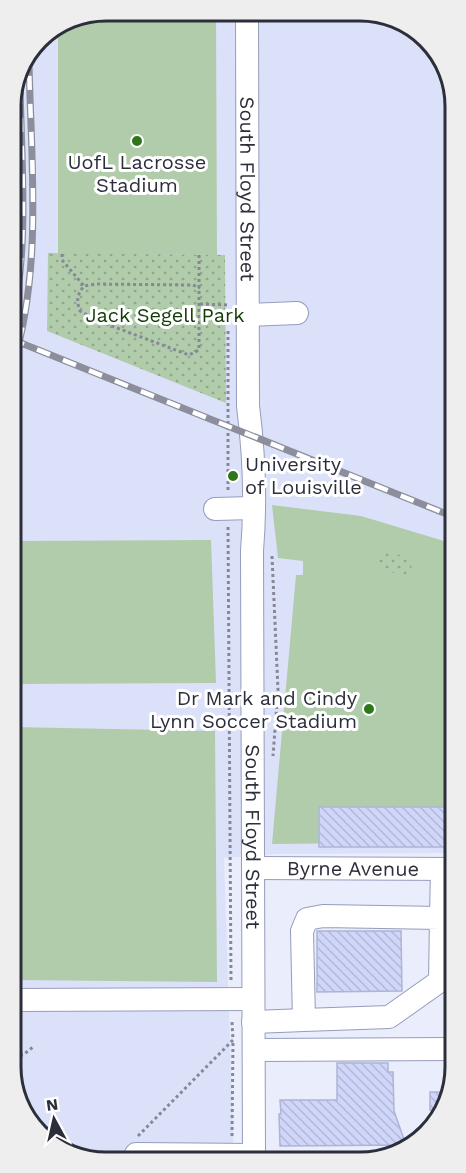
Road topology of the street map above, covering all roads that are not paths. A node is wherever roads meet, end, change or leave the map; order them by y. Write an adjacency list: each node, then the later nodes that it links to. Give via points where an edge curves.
1 (247, 21): 3 (street, South Floyd Street)
2 (297, 313): 3 (street)
3 (234, 318): 4 (street, South Floyd Street, via 252,437)
4 (253, 508): 5 (street); 6 (street, South Floyd Street)
5 (221, 509)
6 (253, 868): 7 (street, Byrne Avenue); 10 (street, South Floyd Street)
7 (445, 869)
8 (445, 918): 12 (street, via 307,919 302,931)
9 (445, 983): 12 (street, via 389,1017)
10 (253, 999): 11 (street); 13 (street, South Floyd Street)
11 (21, 1000)
12 (304, 1020): 13 (street)
13 (243, 1022): 14 (street, South Floyd Street)
14 (254, 1050): 15 (street); 18 (street, South Floyd Street)
15 (445, 1050)
16 (137, 1145): 17 (street)
17 (205, 1152)
18 (254, 1152)

